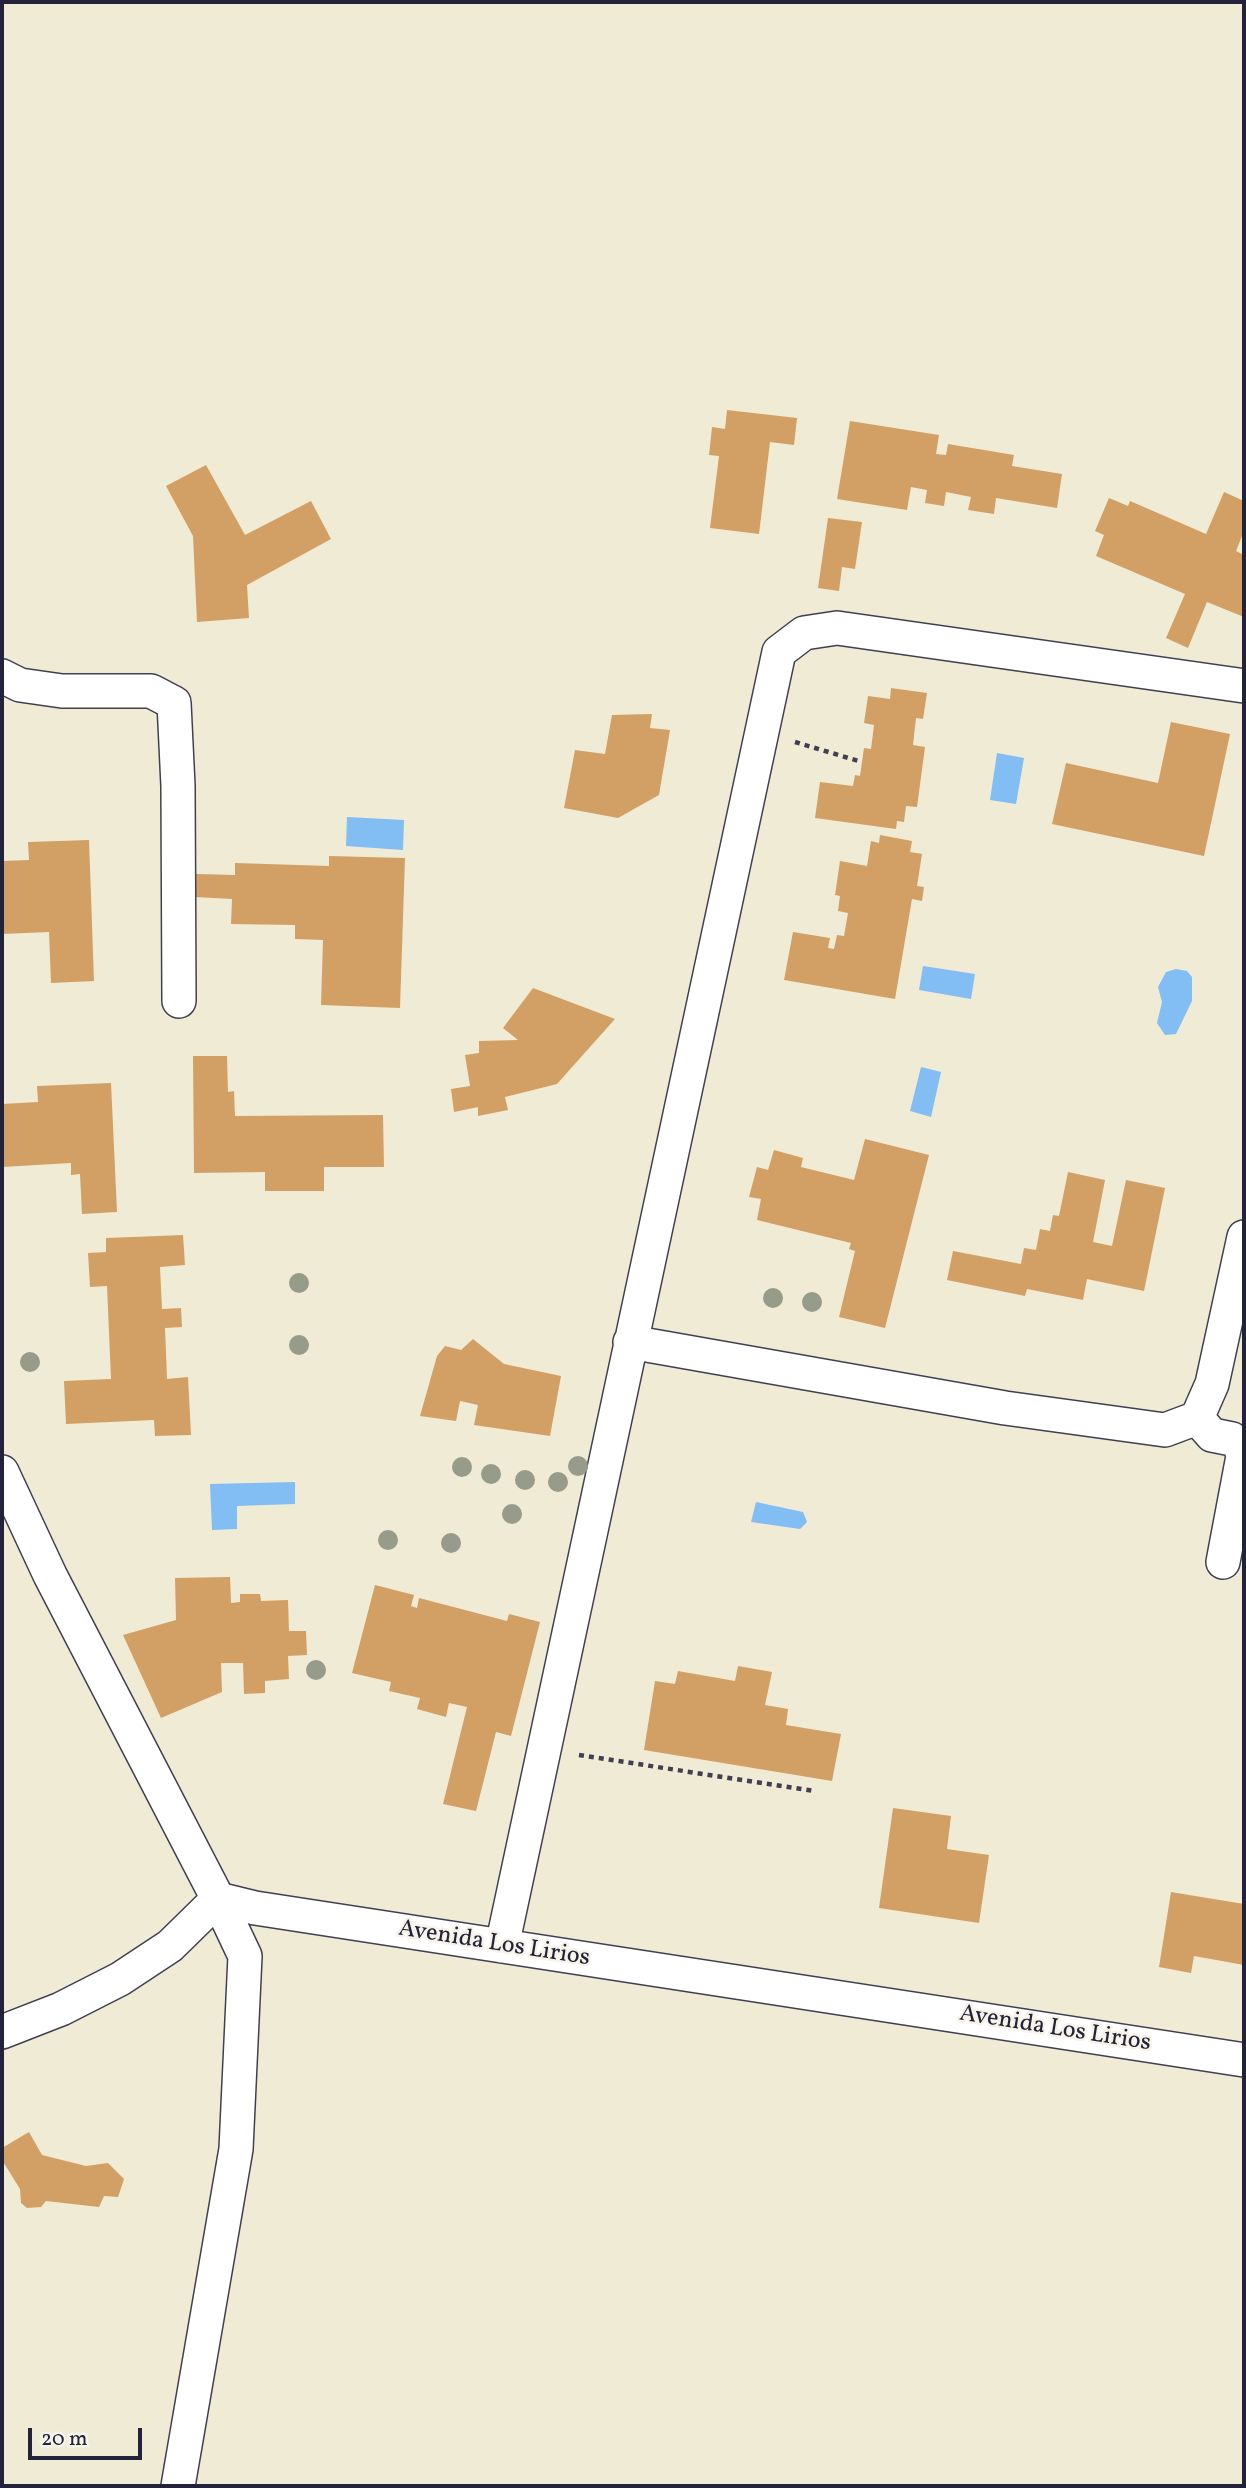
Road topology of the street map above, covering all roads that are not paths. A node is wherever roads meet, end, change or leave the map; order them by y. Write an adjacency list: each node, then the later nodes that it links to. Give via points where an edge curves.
1 (10, 668): 3 (street, via 20,685 62,691 151,691 174,703)
2 (1244, 685): 5 (street, via 837,628 804,633 779,652)
3 (179, 1001)
4 (1244, 1237): 6 (street, via 1212,1384)
5 (629, 1342): 6 (street, via 1005,1408 1165,1430); 10 (street)
6 (1197, 1418): 8 (street, via 1212,1435 1233,1439 1243,1456)
7 (2, 1472): 9 (street, via 50,1575)
8 (1223, 1562)
9 (218, 1899): 10 (street, Avenida Los Lirios); 11 (street, via 170,1945 120,1979); 13 (street, via 245,1956 236,2149)
10 (502, 1946): 12 (street, Avenida Los Lirios)
11 (2, 2032)
12 (1244, 2060)
13 (178, 2486)

